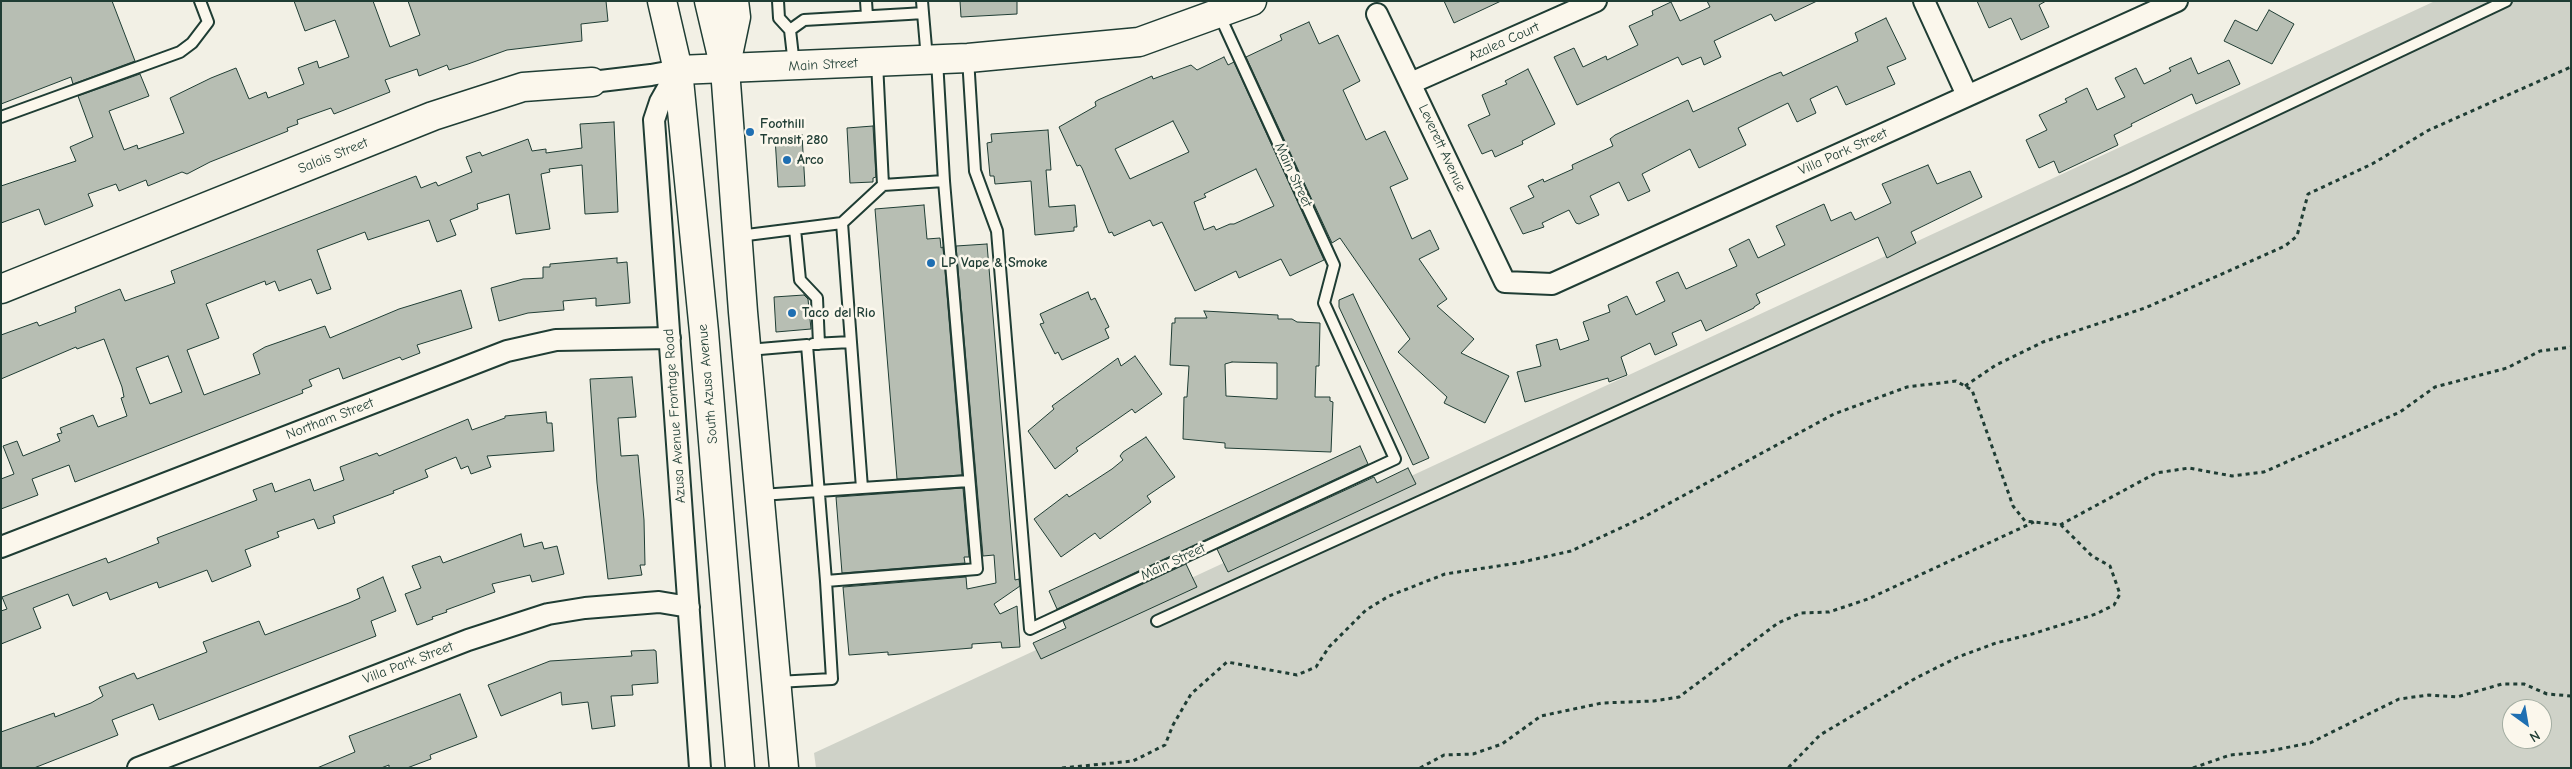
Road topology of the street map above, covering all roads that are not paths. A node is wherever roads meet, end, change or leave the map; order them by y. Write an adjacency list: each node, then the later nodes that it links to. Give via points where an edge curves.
1 (200, 1): 27 (lane, via 208,22 192,43 180,52)
2 (662, 1): 23 (main road, South Azusa Avenue)
3 (709, 1): 22 (main road)
4 (734, 1): 22 (main road, via 736,17)
5 (778, 1): 17 (lane, via 780,18)
6 (866, 1): 16 (lane)
7 (922, 1): 13 (lane)
8 (1252, 1): 14 (main road, Main Street)
9 (1596, 1): 25 (street, Azalea Court)
10 (1924, 1): 26 (street)
11 (2177, 1): 26 (street, Villa Park Street)
12 (2506, 1): 48 (lane, via 2132,178)
13 (923, 13): 16 (lane); 19 (lane)
14 (1219, 14): 18 (main road, Main Street, via 1139,42); 18 (lane, Main Street, via 1334,265 1324,303 1395,459 1030,628 997,231 974,171)
15 (1377, 14): 25 (street, Leverett Avenue)
16 (867, 16): 17 (lane, via 804,20)
17 (790, 30): 21 (lane)
18 (968, 58): 19 (main road, Main Street)
19 (932, 60): 20 (main road, Main Street); 28 (lane)
20 (878, 62): 21 (main road, Main Street); 29 (lane)
21 (794, 66): 22 (main road, Main Street)
22 (725, 69): 23 (main road, Main Street); 32 (main road)
23 (678, 70): 24 (street, Salais Street); 35 (street, Azusa Avenue Frontage Road, via 654,120); 44 (main road, South Azusa Avenue)
24 (592, 82): 34 (main road, Salais Street, via 523,87 433,116)
25 (1411, 83): 33 (street, Leverett Avenue)
26 (1967, 95): 33 (street, Villa Park Street, via 1552,284)
27 (1, 117)
28 (944, 181): 29 (lane); 40 (lane)
29 (883, 186): 30 (lane)
30 (842, 223): 31 (lane); 36 (lane)
31 (795, 229): 32 (lane); 38 (lane, via 800,280 817,298)
32 (738, 236): 39 (main road)
33 (1505, 282)
34 (1, 290)
35 (670, 338): 45 (street, Northam Street, via 556,340 507,350); 47 (street, Azusa Avenue Frontage Road)
36 (851, 342): 38 (lane); 41 (lane)
37 (807, 344): 38 (lane); 39 (lane); 42 (lane)
38 (819, 344)
39 (747, 350): 43 (main road)
40 (969, 481): 41 (lane); 46 (lane, via 977,569)
41 (862, 488): 42 (lane)
42 (819, 491): 43 (lane); 46 (lane)
43 (760, 495): 44 (main road); 49 (main road)
44 (718, 498): 52 (main road, South Azusa Avenue)
45 (1, 547)
46 (826, 581): 49 (lane, via 832,679)
47 (689, 607): 50 (street, Villa Park Street, via 658,602 548,614 468,640); 51 (street, Azusa Avenue Frontage Road)
48 (1157, 621)
49 (776, 682): 53 (main road)
50 (138, 768)
51 (700, 768)
52 (740, 768)
53 (784, 768)

